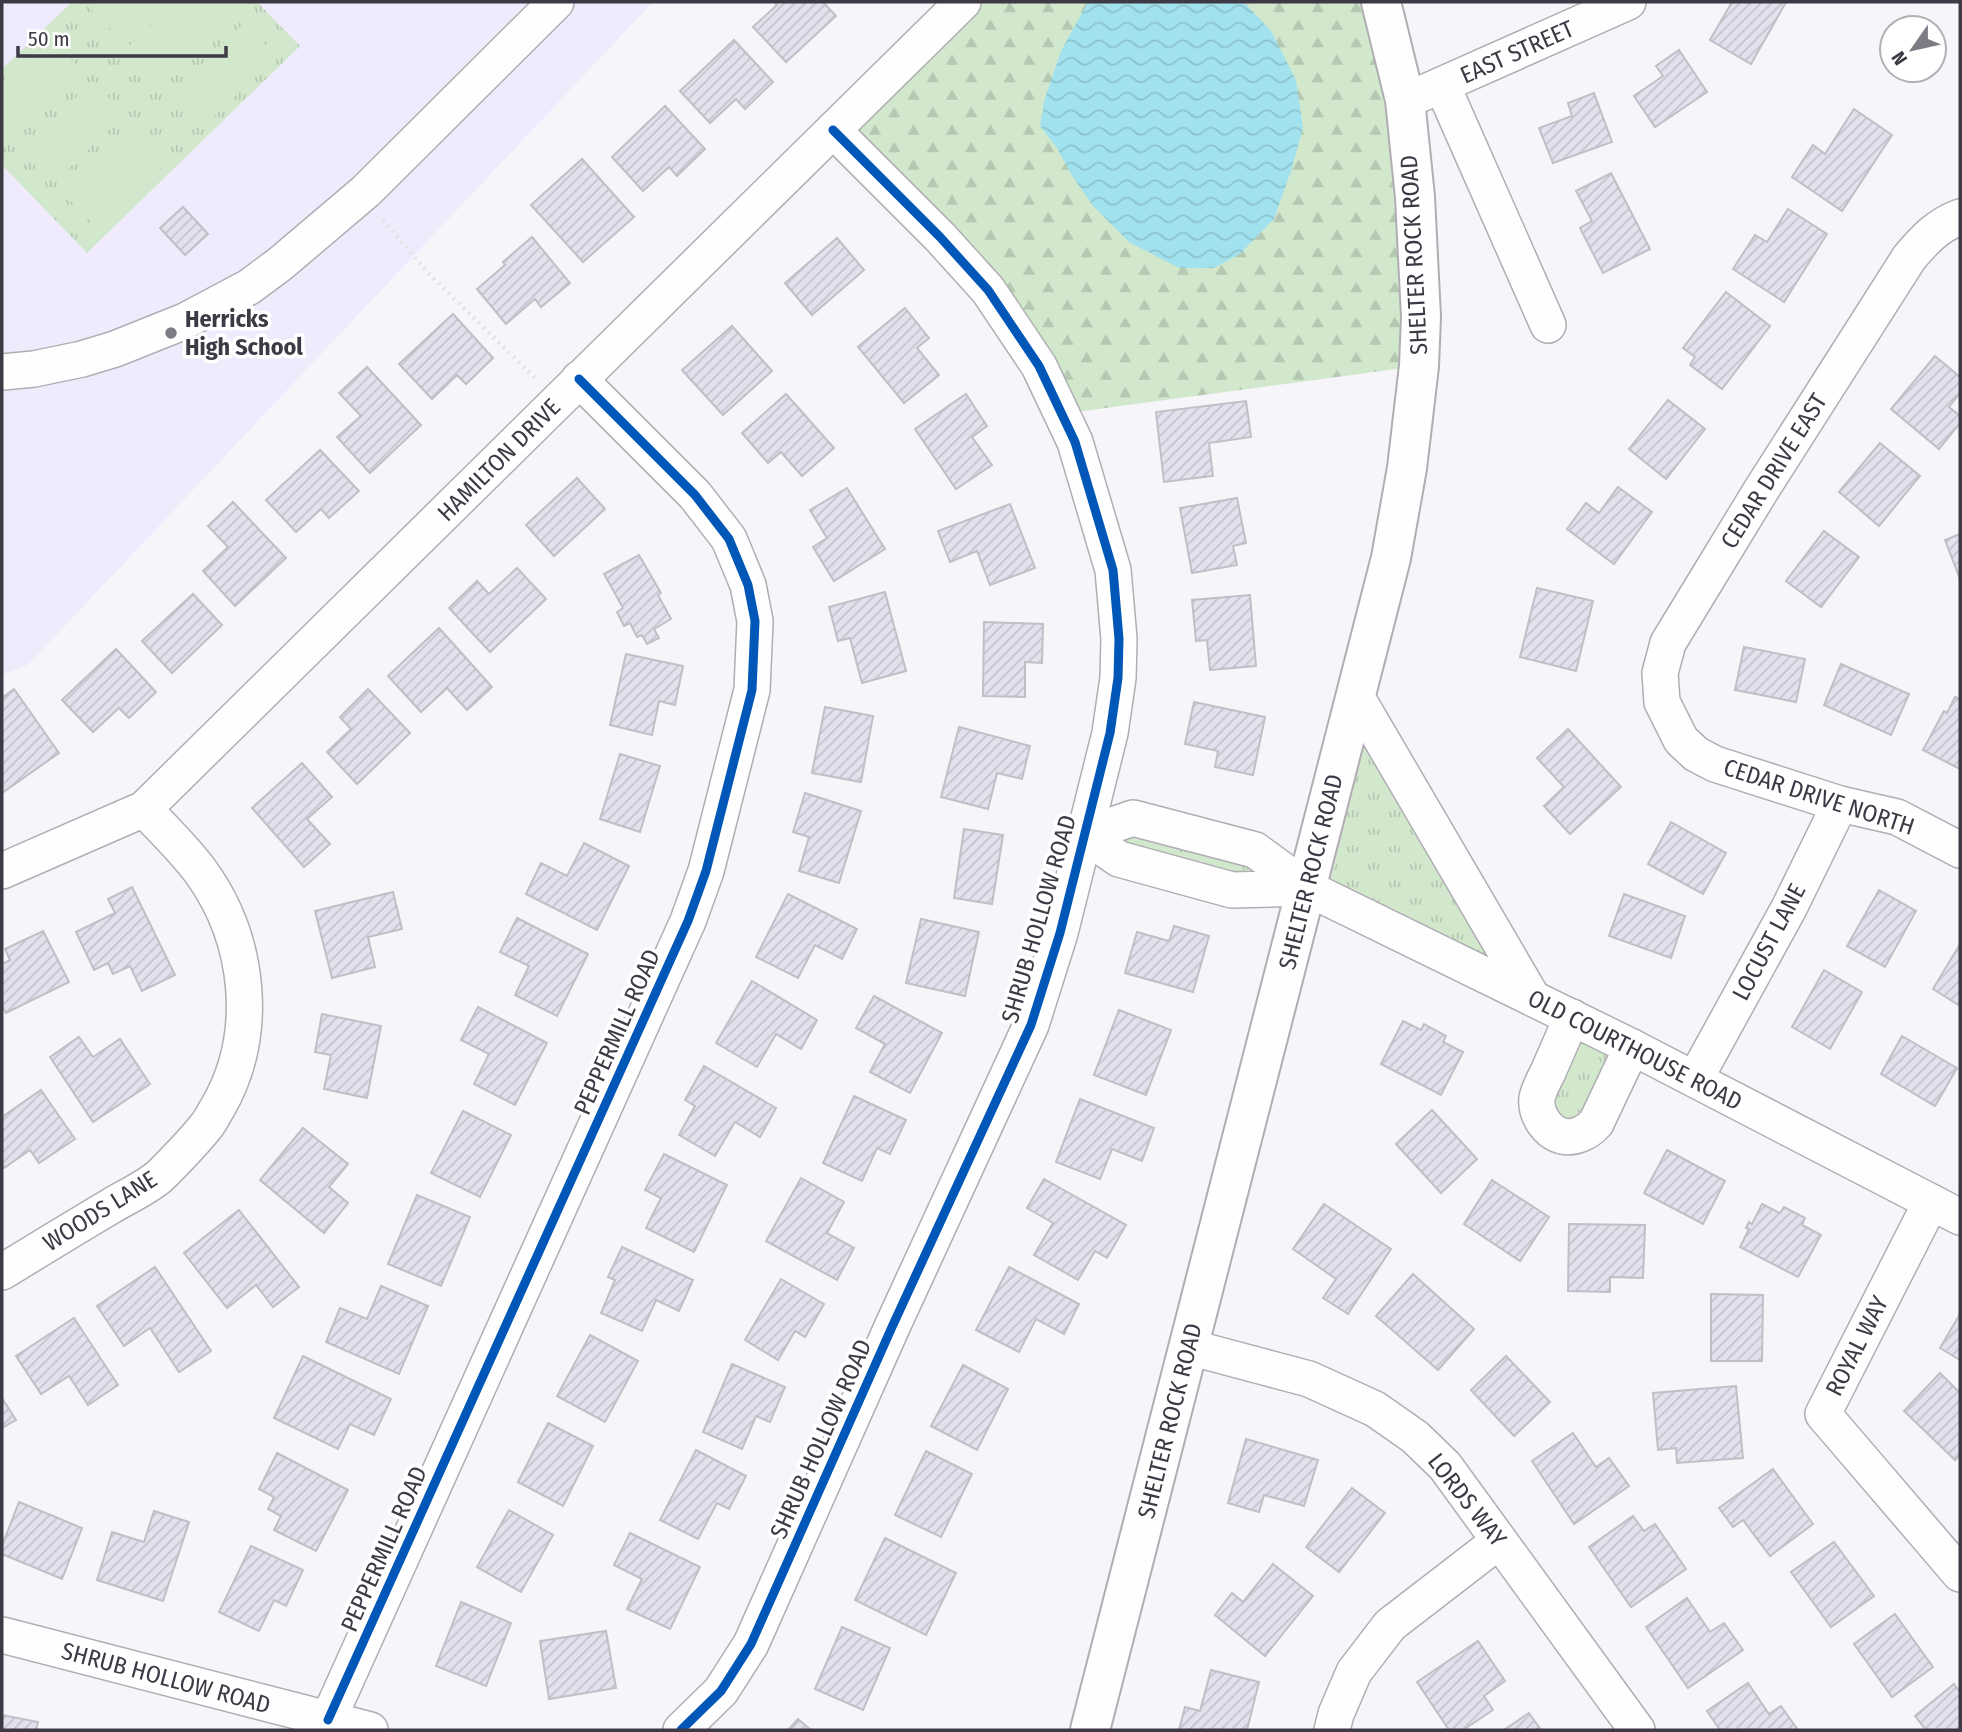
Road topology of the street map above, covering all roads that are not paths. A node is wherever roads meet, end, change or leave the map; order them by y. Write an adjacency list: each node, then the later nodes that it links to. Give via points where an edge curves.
1 (556, 2): 10 (street, via 366,191 249,287 115,349)
2 (963, 2): 7 (street, HAMILTON DRIVE)
3 (1381, 2): 6 (main road, SHELTER ROCK ROAD)
4 (1628, 2): 5 (street, EAST STREET)
5 (1442, 85): 6 (street, EAST STREET); 9 (street)
6 (1405, 100): 12 (main road, SHELTER ROCK ROAD, via 1416,197 1419,366 1391,558)
7 (832, 130): 11 (street, HAMILTON DRIVE); 16 (street, SHRUB HOLLOW ROAD, via 988,290 1039,366 1075,442 1113,570 1119,639 1110,733)
8 (1953, 220): 13 (street, CEDAR DRIVE EAST, via 1926,238 1909,258 1668,643 1660,673 1661,702)
9 (1548, 325)
10 (2, 372)
11 (569, 390): 15 (street, HAMILTON DRIVE); 30 (street, PEPPERMILL ROAD, via 695,495 729,540 748,585 755,621 752,690 706,871 688,921)
12 (1356, 696): 19 (main road, SHELTER ROCK ROAD); 20 (street)
13 (1681, 740): 14 (street, CEDAR DRIVE NORTH, via 1715,764)
14 (1840, 804): 17 (street, CEDAR DRIVE NORTH, via 1897,817); 23 (street, LOCUST LANE)
15 (144, 809): 18 (street, HAMILTON DRIVE); 25 (street, WOODS LANE, via 202,873 230,929 243,975 242,1047 236,1069 208,1124 158,1178)
16 (1084, 835): 19 (street, OLD COURTHOUSE ROAD, via 1133,818 1255,850); 32 (street, SHRUB HOLLOW ROAD, via 1031,1025 751,1644 721,1691)
17 (1960, 850)
18 (2, 870)
19 (1307, 888): 20 (street, OLD COURTHOUSE ROAD); 26 (main road, SHELTER ROCK ROAD)
20 (1532, 998): 21 (street, OLD COURTHOUSE ROAD)
21 (1572, 1017): 22 (street, OLD COURTHOUSE ROAD); 22 (street, via 1538,1096 1542,1120 1557,1135 1576,1136 1596,1123)
22 (1632, 1047): 23 (street, OLD COURTHOUSE ROAD)
23 (1695, 1079): 24 (street, OLD COURTHOUSE ROAD)
24 (1946, 1210): 28 (street, ROYAL WAY, via 1844,1369 1823,1414)
25 (2, 1272)
26 (1188, 1347): 27 (street, LORDS WAY, via 1309,1378 1375,1409 1415,1437 1445,1466); 33 (main road, SHELTER ROCK ROAD)
27 (1499, 1541): 34 (street, via 1390,1625 1354,1672); 35 (street, LORDS WAY)
28 (1960, 1574)
29 (2, 1635): 30 (street, SHRUB HOLLOW ROAD)
30 (328, 1720): 31 (street, SHRUB HOLLOW ROAD)
31 (370, 1730)
32 (681, 1730)
33 (1090, 1730)
34 (1332, 1730)
35 (1637, 1730)

